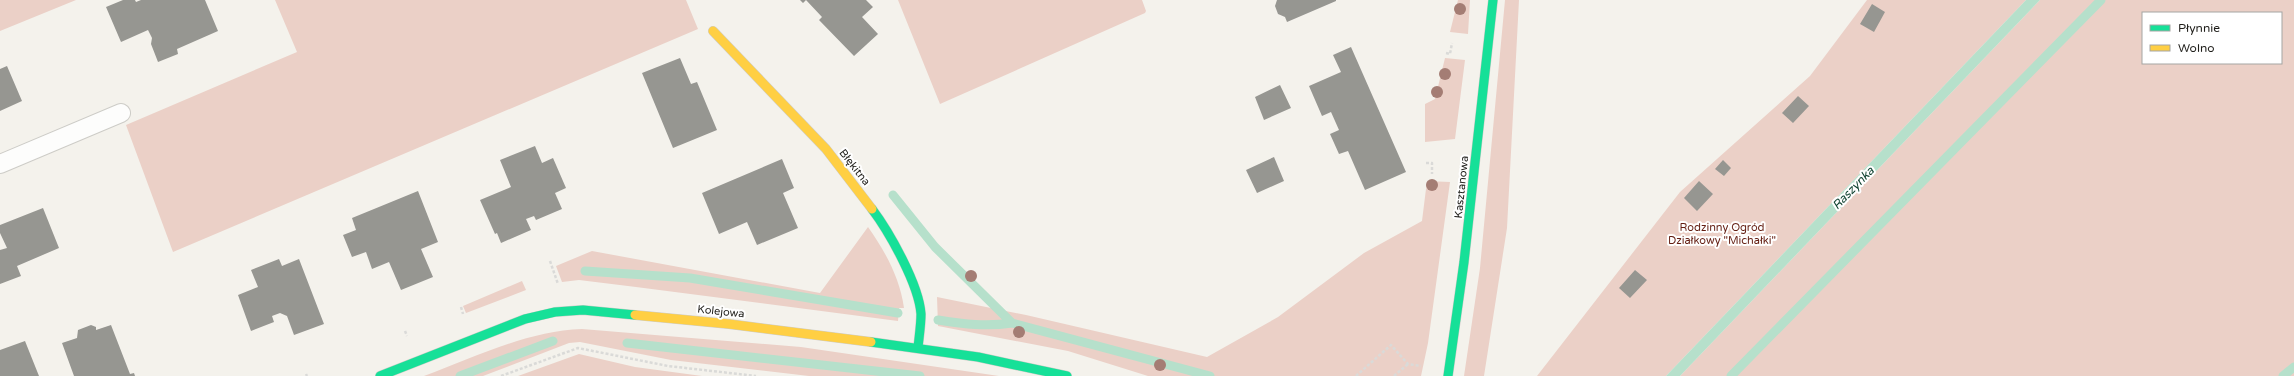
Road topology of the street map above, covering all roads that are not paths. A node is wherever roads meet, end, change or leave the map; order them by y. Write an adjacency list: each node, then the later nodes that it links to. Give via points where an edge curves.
1 (1493, 0): 8 (street, Kasztanowa, via 1460,298)
2 (713, 31): 5 (street, Błękitna, via 826,149 878,217 912,278 920,300)
3 (121, 113): 4 (lane)
4 (0, 164)
5 (918, 348): 6 (street, Kolejowa, via 729,324 602,311 569,311 525,319); 7 (street, Kolejowa, via 978,357)
6 (380, 376)
7 (1067, 376)
8 (1448, 376)

